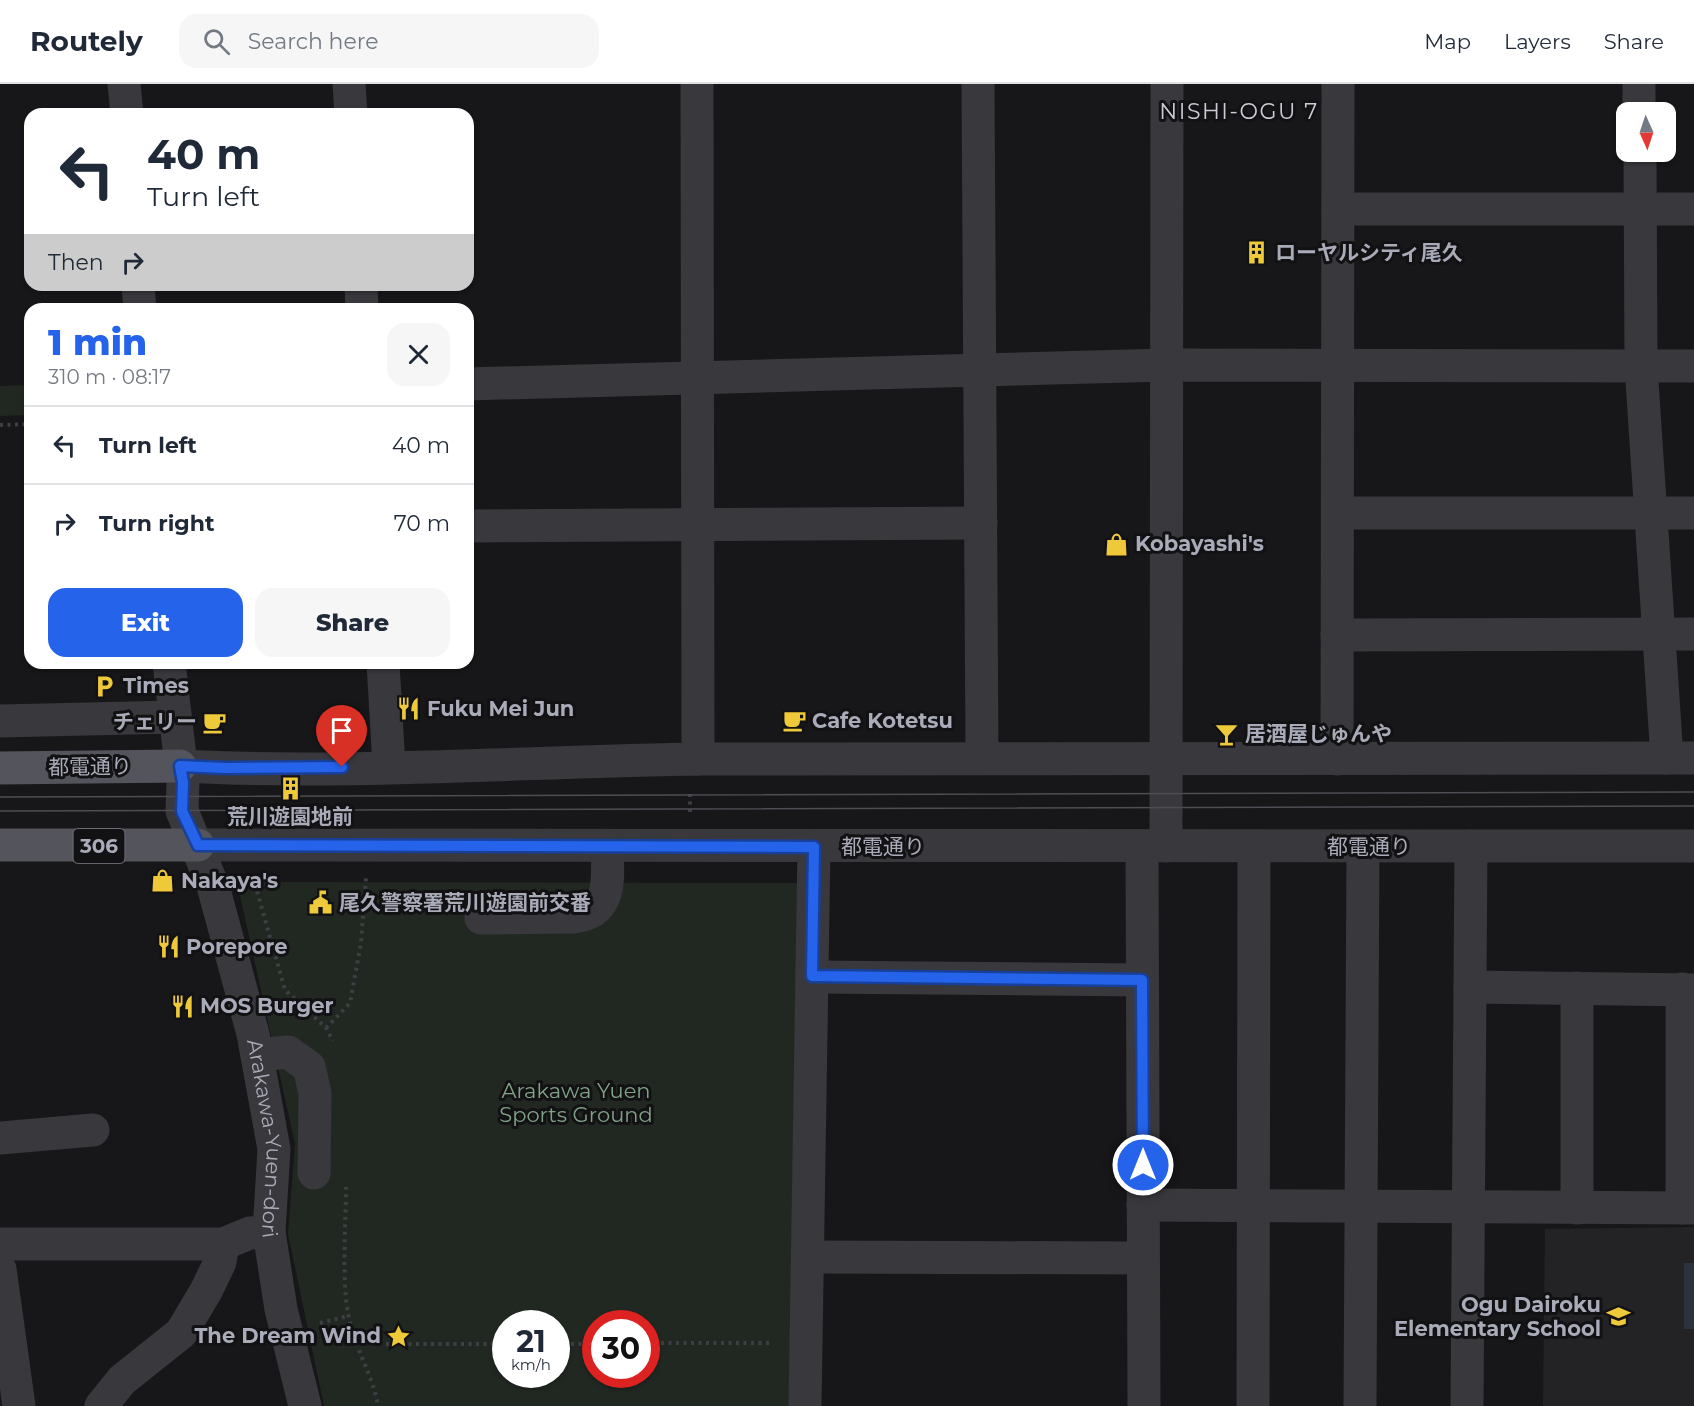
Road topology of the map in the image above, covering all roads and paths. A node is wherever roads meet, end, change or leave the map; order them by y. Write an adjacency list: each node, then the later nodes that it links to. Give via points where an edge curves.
1 (124, 84): 9 (street)
2 (349, 84): 10 (street)
3 (697, 84): 20 (street)
4 (978, 84): 19 (street)
5 (1167, 84): 15 (street)
6 (1338, 84): 12 (street)
7 (1639, 84): 8 (street)
8 (1640, 102)
9 (126, 108)
10 (351, 108)
11 (1640, 162): 13 (street)
12 (1338, 209): 13 (street); 16 (street)
13 (1640, 209): 14 (street); 17 (street)
14 (1694, 209)
15 (1167, 365): 16 (street); 19 (street); 38 (street)
16 (1338, 366): 17 (street); 24 (street)
17 (1641, 366): 18 (street); 25 (street)
18 (1694, 366)
19 (980, 370): 20 (street); 28 (street)
20 (697, 378): 21 (street); 27 (street)
21 (474, 384)
22 (24, 424): 23 (path)
23 (0, 425)
24 (1338, 513): 25 (street); 32 (street)
25 (1650, 513): 26 (street); 30 (street)
26 (1694, 513)
27 (697, 523): 28 (street); 29 (street); 40 (street)
28 (981, 523): 37 (street)
29 (474, 525)
30 (1659, 633): 31 (street); 32 (street); 39 (street)
31 (1694, 634)
32 (1337, 635): 41 (street)
33 (170, 669): 35 (street, Arakawa-Yuen-dori)
34 (383, 669): 43 (street)
35 (174, 717): 36 (street); 42 (street, Arakawa-Yuen-dori)
36 (0, 721)
37 (982, 758): 38 (street); 40 (street)
38 (1166, 758): 41 (street); 51 (street)
39 (1681, 758): 41 (street)
40 (698, 759): 43 (street)
41 (1337, 759)
42 (180, 766): 43 (street); 44 (main road, 都電通り); 46 (street, Arakawa-Yuen-dori, via 182,811)
43 (389, 767)
44 (0, 768)
45 (0, 845): 46 (main road, 都電通り / 306)
46 (198, 845): 47 (street, 都電通り); 62 (street, Arakawa-Yuen-dori, via 213,886)
47 (607, 846): 50 (street, 都電通り); 55 (street, via 608,874 603,900 592,913 573,917)
48 (1471, 846): 49 (street, 都電通り); 53 (street, 都電通り); 58 (street)
49 (1694, 846)
50 (814, 847): 51 (street, 都電通り); 56 (street)
51 (1154, 847): 52 (street, 都電通り); 57 (street)
52 (1254, 847): 53 (street, 都電通り); 67 (street)
53 (1363, 847): 68 (street)
54 (366, 875): 61 (path, via 351,1003)
55 (481, 918)
56 (812, 976): 57 (street); 75 (street)
57 (1142, 980): 66 (street)
58 (1470, 987): 59 (street); 69 (street)
59 (1577, 988): 60 (street); 70 (street)
60 (1688, 990): 71 (street)
61 (326, 1028)
62 (257, 1055): 65 (street, via 288,1052 309,1067 315,1093); 72 (street, Arakawa-Yuen-dori, via 274,1149)
63 (93, 1130): 64 (street)
64 (0, 1138)
65 (314, 1173)
66 (1143, 1205): 67 (street); 76 (street)
67 (1255, 1206): 68 (street); 89 (street)
68 (1361, 1206): 69 (street); 90 (street)
69 (1468, 1207): 70 (street); 91 (street)
70 (1577, 1208): 71 (street)
71 (1688, 1208)
72 (269, 1233): 73 (street, via 250,1233); 86 (street, Arakawa-Yuen-dori, via 281,1309)
73 (223, 1244): 74 (street); 85 (street, via 220,1262 206,1291 180,1333 122,1380)
74 (0, 1245)
75 (808, 1257): 76 (street); 81 (street)
76 (1143, 1258): 88 (street)
77 (0, 1269): 84 (street)
78 (348, 1316): 79 (path)
79 (316, 1324)
80 (660, 1343): 81 (path)
81 (807, 1343): 87 (street)
82 (356, 1344): 83 (path)
83 (492, 1344)
84 (19, 1406)
85 (101, 1406)
86 (305, 1406)
87 (806, 1406)
88 (1144, 1406)
89 (1253, 1406)
90 (1360, 1406)
91 (1467, 1406)

